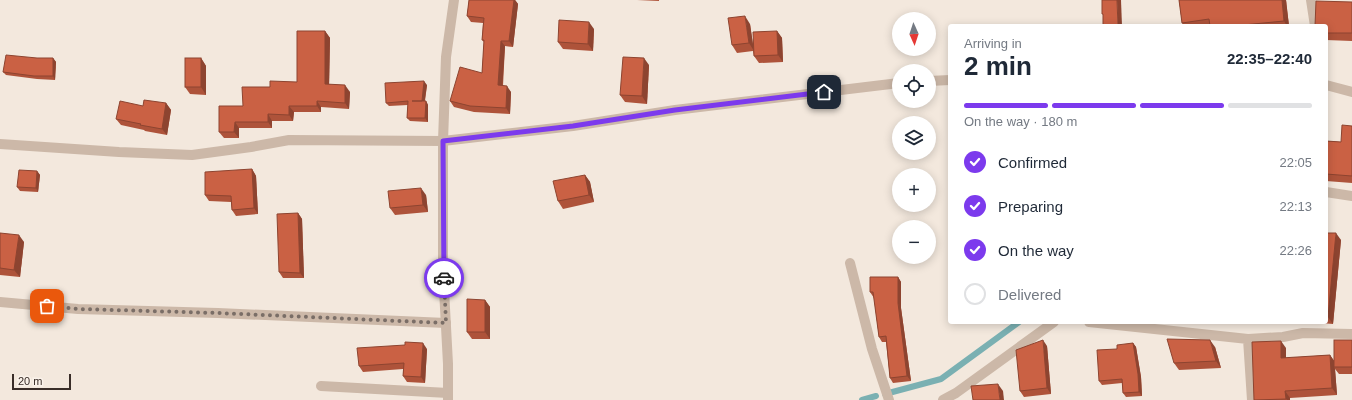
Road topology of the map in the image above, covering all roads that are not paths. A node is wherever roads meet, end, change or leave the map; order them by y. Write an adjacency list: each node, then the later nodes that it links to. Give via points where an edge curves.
1 (454, 0): 9 (street, via 446,57)
2 (1311, 0): 3 (street)
3 (1316, 24)
4 (948, 80): 5 (street)
5 (936, 81)
6 (892, 84): 9 (street)
7 (1328, 86): 8 (street)
8 (1352, 92)
9 (443, 141): 10 (street, via 289,140 192,155); 15 (street, via 443,271)
10 (0, 144)
11 (1328, 192): 12 (street)
12 (1352, 196)
13 (850, 263): 22 (street, via 872,349)
14 (0, 302): 15 (street, via 78,309)
15 (446, 323): 21 (street)
16 (1051, 324): 23 (street)
17 (1107, 324): 19 (street)
18 (1352, 334): 19 (street, via 1303,333 1283,338)
19 (1248, 339): 24 (street)
20 (321, 386): 21 (street)
21 (448, 397)
22 (889, 400)
23 (943, 400)
24 (1252, 400)

